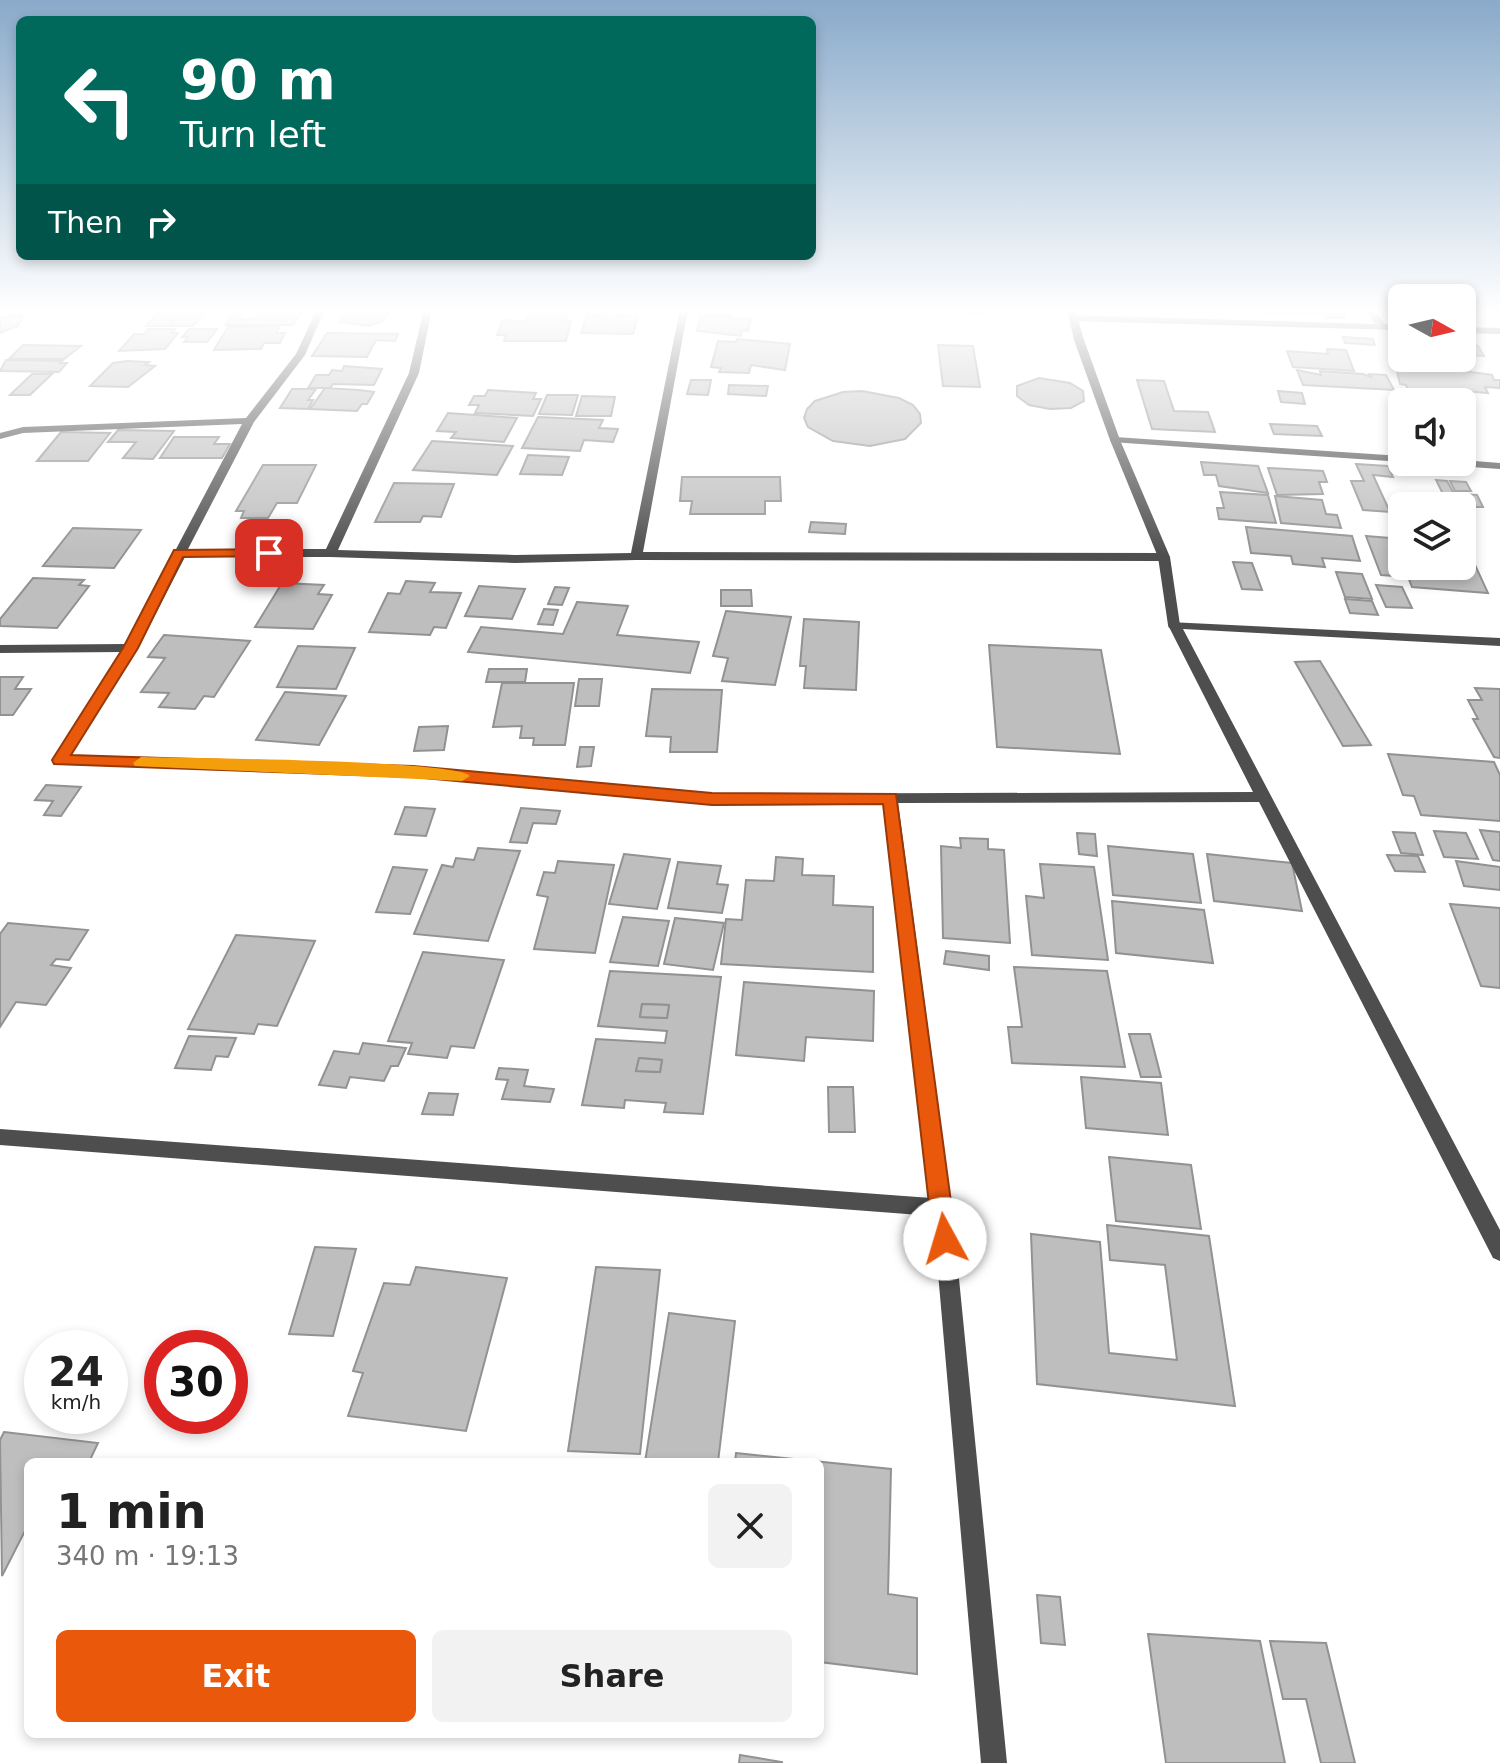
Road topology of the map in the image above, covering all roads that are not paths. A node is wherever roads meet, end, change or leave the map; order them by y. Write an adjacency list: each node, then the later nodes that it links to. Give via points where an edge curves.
1 (272, 391): 5 (street)
2 (405, 391): 12 (street)
3 (668, 391): 13 (street)
4 (1099, 391): 7 (street)
5 (249, 421): 6 (street, via 23,430); 11 (street)
6 (0, 436)
7 (1115, 440): 8 (street); 14 (street)
8 (1388, 458)
9 (1476, 464): 10 (street)
10 (1500, 466)
11 (179, 553): 12 (street); 17 (street)
12 (330, 553): 13 (street, via 515,559)
13 (636, 556): 14 (street)
14 (1164, 557): 15 (street)
15 (1174, 625): 16 (street); 19 (street)
16 (1500, 642)
17 (131, 648): 18 (street); 20 (street, via 60,760 413,771 712,799)
18 (0, 649)
19 (1263, 797): 20 (street); 23 (street)
20 (890, 799): 22 (street)
21 (0, 1137): 22 (street)
22 (942, 1208): 24 (street)
23 (1500, 1251)
24 (994, 1763)

